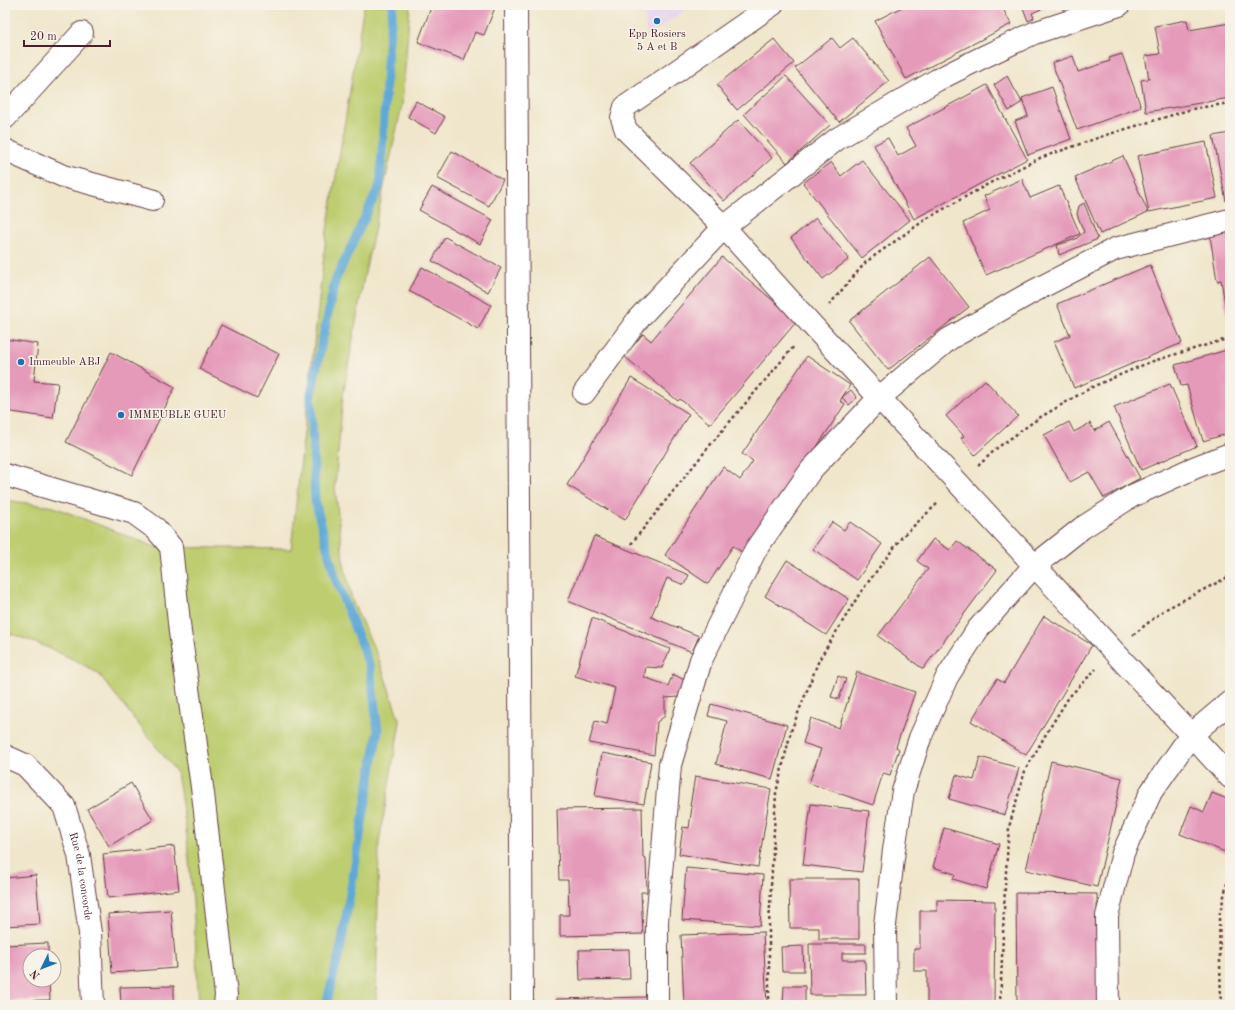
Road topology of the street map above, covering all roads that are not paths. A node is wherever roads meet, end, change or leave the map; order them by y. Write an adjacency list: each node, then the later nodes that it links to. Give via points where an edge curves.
1 (516, 5): 21 (street)
2 (772, 5): 9 (street, via 626,106 622,118 626,130)
3 (1119, 5): 9 (street, via 1034,33 937,80 837,139)
4 (82, 33): 5 (street)
5 (5, 118)
6 (5, 150): 7 (street, via 64,176)
7 (152, 200)
8 (1230, 220): 11 (street, via 1115,249 949,339)
9 (724, 227): 10 (street, via 639,318); 11 (street)
10 (584, 393)
11 (879, 398): 14 (street); 22 (street, via 812,470 756,548 701,660 670,765 657,922)
12 (1230, 454): 14 (street, via 1132,496 1082,528)
13 (5, 475): 20 (street, via 134,513 156,529 171,547 203,794)
14 (1034, 566): 16 (street); 23 (street, via 978,629 947,678 920,738 903,791 894,850 885,925)
15 (1230, 702): 16 (street)
16 (1190, 736): 18 (street); 24 (street, via 1151,792 1123,853 1107,916)
17 (5, 756): 19 (street, Rue de la concorde, via 25,765 64,806 79,855 90,933)
18 (1230, 778)
19 (93, 1005)
20 (226, 1005)
21 (522, 1005)
22 (657, 1005)
23 (886, 1005)
24 (1108, 1005)

